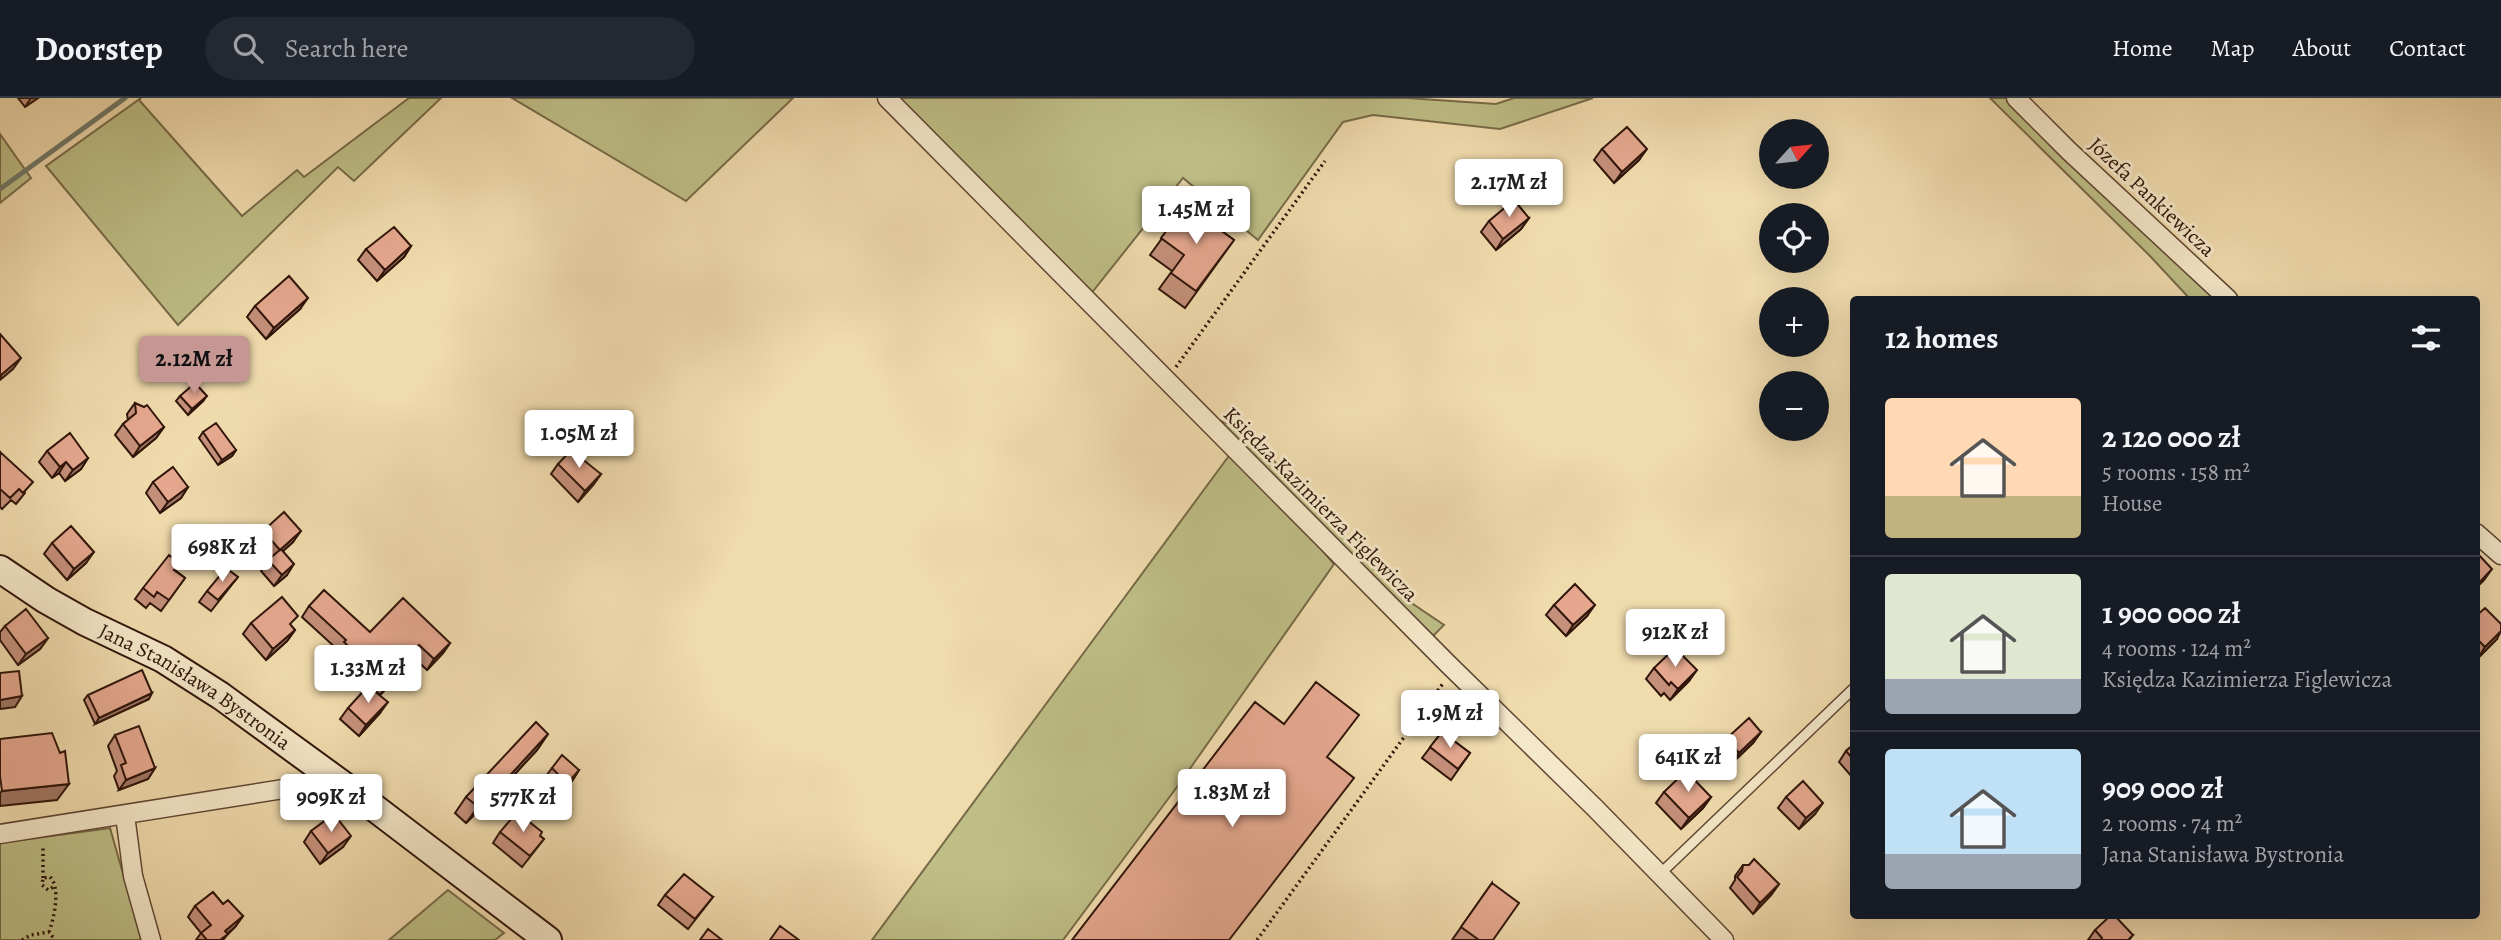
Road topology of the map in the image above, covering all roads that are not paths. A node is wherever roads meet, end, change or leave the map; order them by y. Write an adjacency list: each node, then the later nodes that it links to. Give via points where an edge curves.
1 (887, 98): 11 (street, Księdza Kazimierza Figlewicza)
2 (2016, 98): 3 (street, Józefa Pankiewicza)
3 (2225, 296)
4 (2480, 537): 5 (street)
5 (2501, 555)
6 (0, 569): 8 (street, Jana Stanisława Bystronia, via 85,622 175,667)
7 (1850, 692): 11 (lane)
8 (322, 770): 9 (street, via 309,785); 13 (street, Jana Stanisława Bystronia)
9 (125, 815): 10 (street); 12 (street, via 133,876)
10 (0, 834)
11 (1660, 874): 14 (street, Księdza Kazimierza Figlewicza)
12 (151, 940)
13 (548, 940)
14 (1724, 940)

